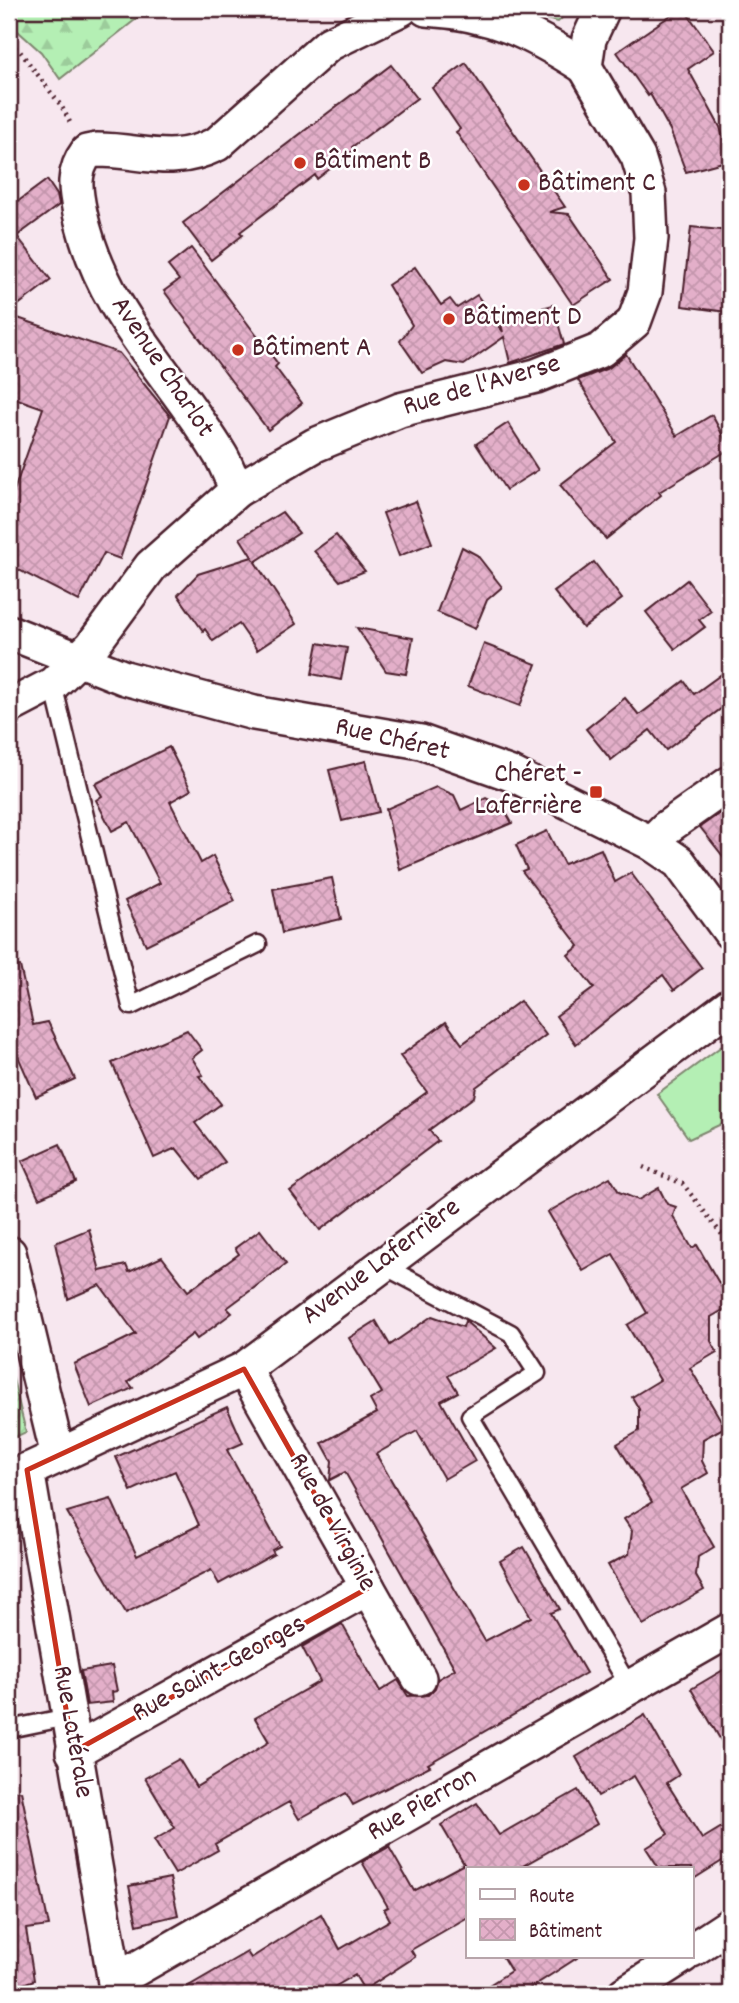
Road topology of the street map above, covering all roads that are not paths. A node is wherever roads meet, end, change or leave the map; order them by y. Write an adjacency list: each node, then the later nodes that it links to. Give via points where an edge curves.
1 (401, 9): 5 (street, Avenue Charlot, via 329,44 217,144 172,158 87,152 74,181 87,245 116,308 222,457)
2 (426, 9): 4 (street, via 468,11 536,35)
3 (603, 9): 4 (street, via 589,39)
4 (585, 67): 5 (street, Rue de l'Averse, via 638,157 649,193 651,238 645,292 634,322 601,350 536,376 400,410 315,445)
5 (237, 490): 7 (street, Rue de l'Averse, via 151,566 92,646)
6 (9, 632): 7 (street, Rue Chéret)
7 (65, 673): 8 (street, Rue de l'Averse); 10 (street, Rue Chéret, via 125,678 254,713 421,742 514,775); 12 (lane, via 131,1006)
8 (9, 707)
9 (730, 783): 10 (street)
10 (651, 843): 11 (street, Rue Chéret, via 679,862)
11 (730, 932)
12 (258, 944)
13 (730, 1004): 15 (street, Avenue Laferrière)
14 (9, 1253): 16 (street)
15 (381, 1264): 17 (street, Avenue Laferrière); 23 (lane, via 511,1333 537,1373 470,1416)
16 (15, 1308): 18 (street)
17 (244, 1369): 18 (street, Avenue Laferrière); 20 (street, Rue de Virginie)
18 (58, 1456): 19 (street, Avenue Laferrière)
19 (18, 1474): 24 (street, Rue Latérale)
20 (368, 1588): 22 (street, Rue de Virginie); 26 (street, Rue Saint-Georges)
21 (730, 1630): 23 (street, Rue Pierron)
22 (419, 1678)
23 (630, 1688): 30 (street, Rue Pierron)
24 (68, 1717): 25 (lane); 26 (street, Rue Latérale)
25 (9, 1729)
26 (73, 1752): 30 (street, Rue Latérale)
27 (730, 1925): 28 (street)
28 (694, 1949)
29 (680, 1958): 31 (street)
30 (116, 1987)
31 (625, 1994)

